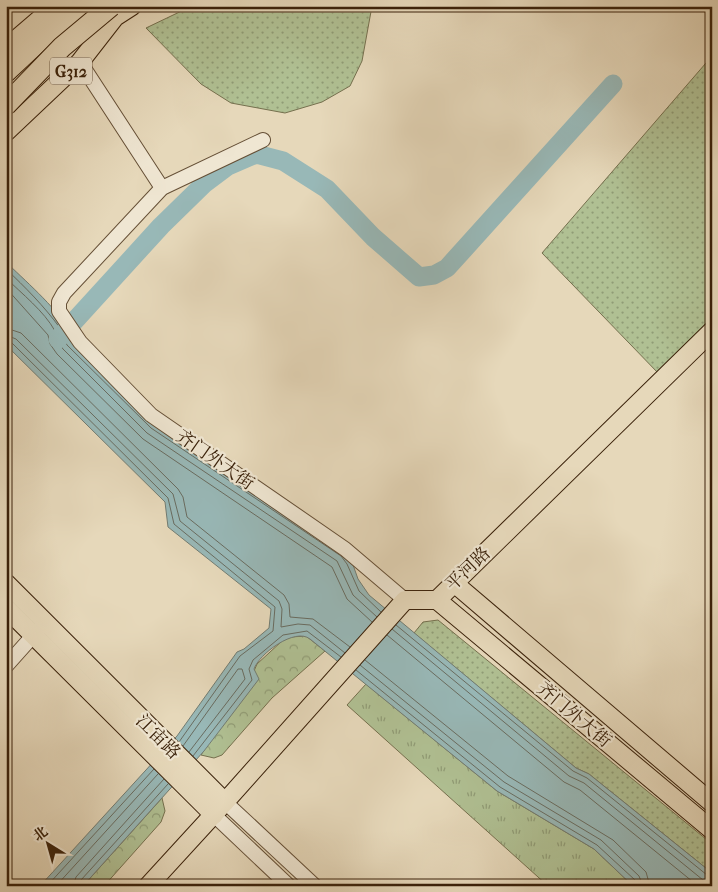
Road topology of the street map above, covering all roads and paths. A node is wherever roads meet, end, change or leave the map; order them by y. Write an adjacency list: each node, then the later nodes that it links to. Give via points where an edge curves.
1 (55, 6): 5 (main road)
2 (82, 6): 7 (highway)
3 (132, 6): 4 (main road, G312)
4 (111, 10): 6 (main road, G312); 8 (highway, bridge, via 62,47)
5 (6, 48)
6 (80, 62): 9 (main road, G312); 11 (street)
7 (6, 72)
8 (6, 105)
9 (6, 132)
10 (264, 140): 11 (street)
11 (162, 188): 16 (street, 齐门外大街, via 64,293 59,311 80,342 151,415 345,549)
12 (712, 331): 14 (main road, 平河路)
13 (6, 583): 18 (main road, 江宙路)
14 (454, 583): 15 (main road, 平河路); 22 (main road, 齐门外大街)
15 (437, 600): 16 (main road, 平河路); 24 (main road, 齐门外大街)
16 (400, 606): 23 (main road)
17 (6, 608): 19 (main road, 江宙路)
18 (44, 621): 19 (street); 21 (main road, 江宙路)
19 (35, 636): 20 (street); 21 (main road, 江宙路)
20 (6, 666)
21 (159, 750): 23 (main road, 江宙路)
22 (712, 803)
23 (220, 809): 25 (main road); 26 (street, 江宙路); 27 (street, 江宙路)
24 (712, 830)
25 (148, 886)
26 (289, 886)
27 (315, 886)

